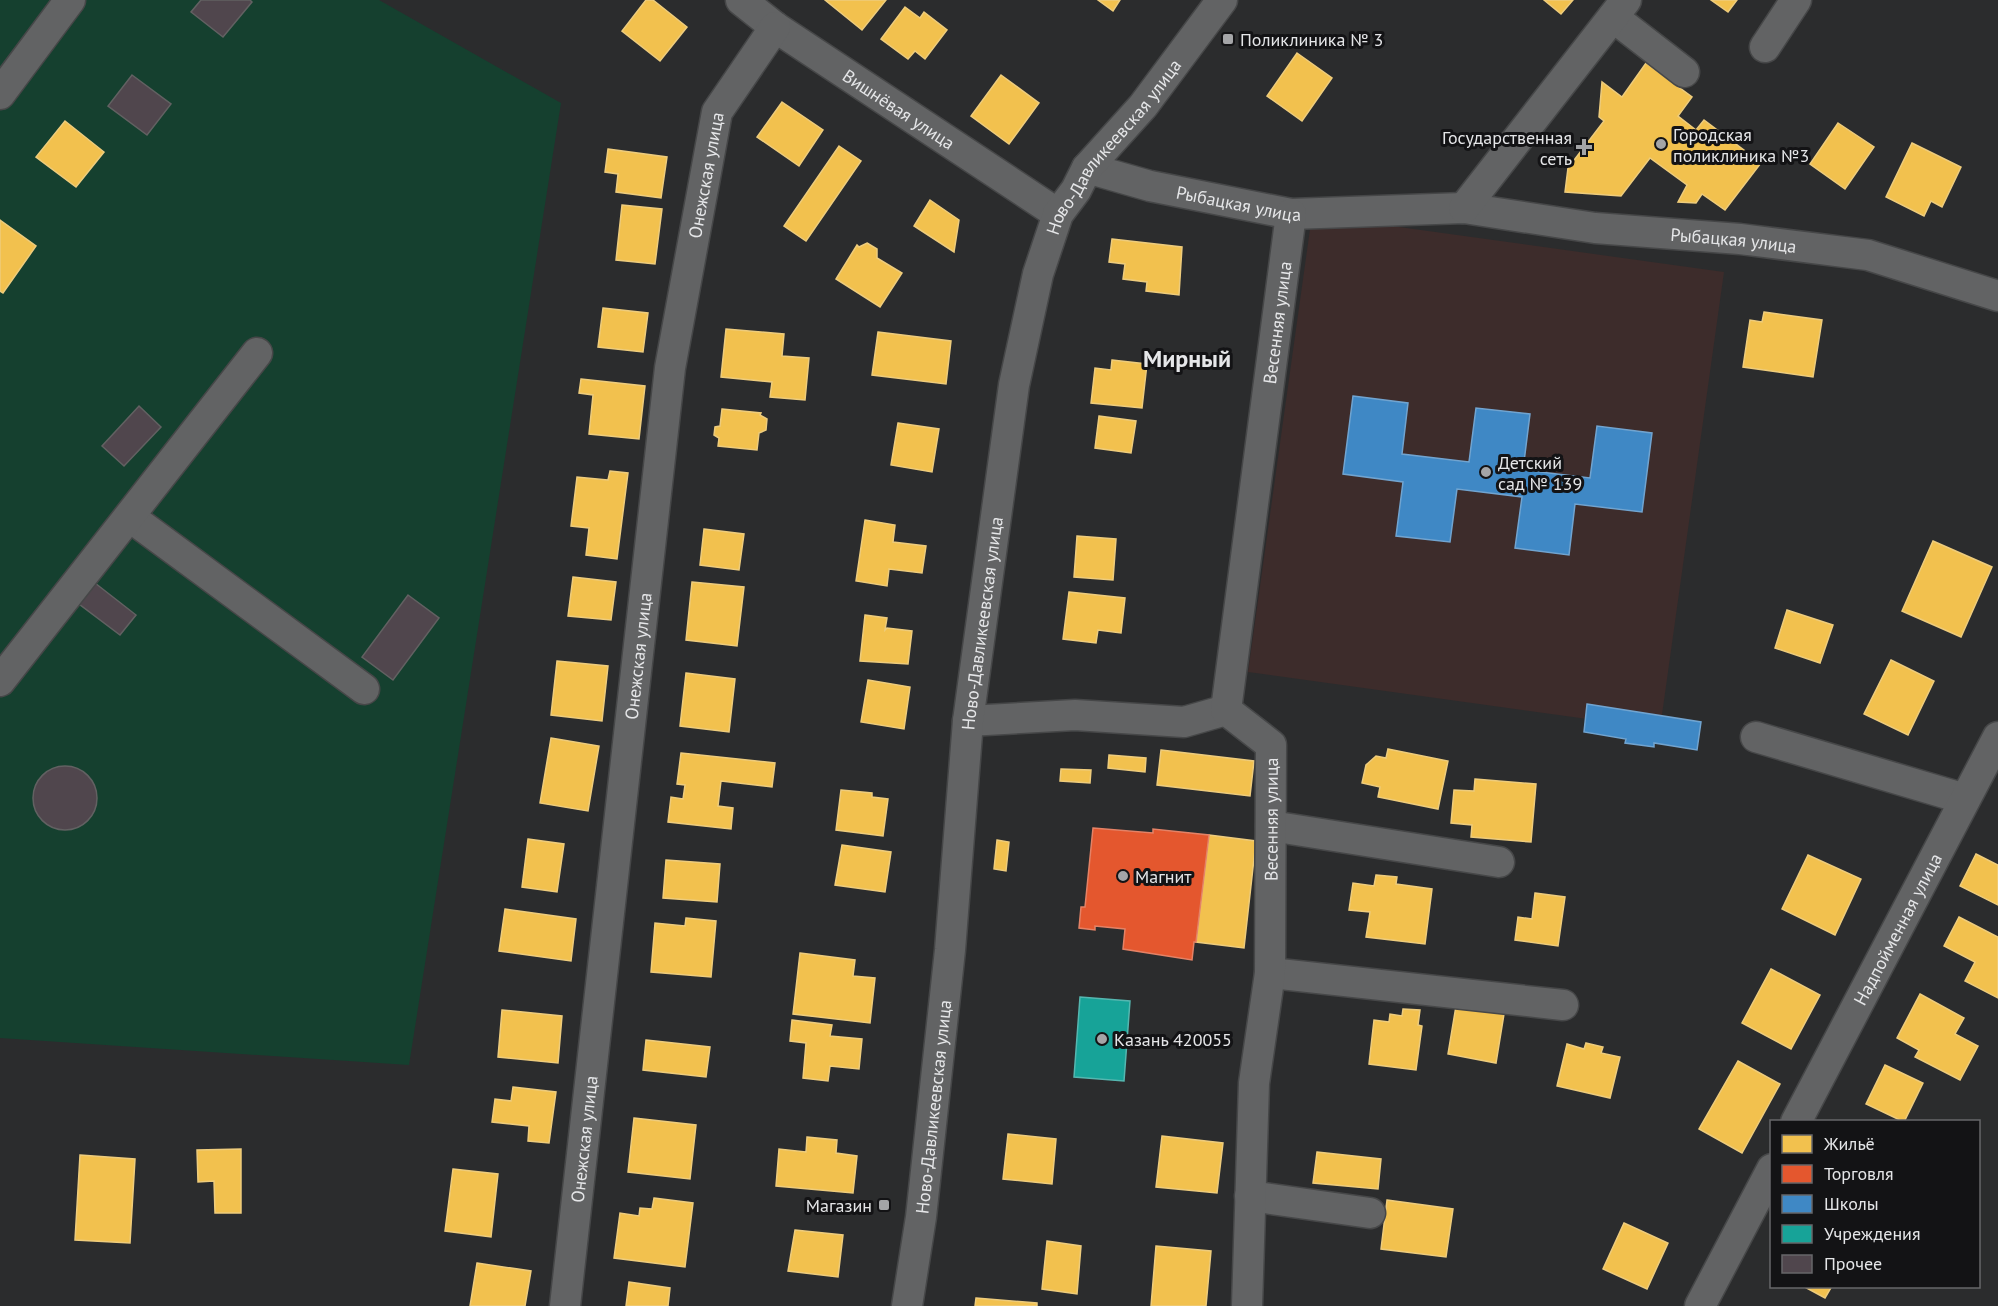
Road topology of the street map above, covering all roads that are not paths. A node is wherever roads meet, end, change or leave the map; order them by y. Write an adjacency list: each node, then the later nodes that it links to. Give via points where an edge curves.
1 (70, 0): 9 (street)
2 (741, 0): 6 (street, Вишнёвая улица)
3 (1796, 0): 7 (street)
4 (1212, 4): 10 (street, Ново-Давликеевская улица, via 1143,106)
5 (1619, 8): 8 (street); 11 (street)
6 (775, 27): 12 (street, Вишнёвая улица); 32 (street, Онежская улица, via 717,112 670,368)
7 (1765, 47)
8 (1684, 72)
9 (0, 94)
10 (1086, 168): 12 (street, Ново-Давликеевская улица); 13 (street, Рыбацкая улица, via 1150,186)
11 (1464, 208): 13 (street, Рыбацкая улица); 14 (street, Рыбацкая улица, via 1595,228 1740,239 1868,255)
12 (1058, 214): 20 (street, Ново-Давликеевская улица, via 1038,274 1014,385)
13 (1291, 214): 19 (street, Весенняя улица)
14 (1998, 296)
15 (257, 353): 16 (street)
16 (130, 517): 17 (street); 18 (street)
17 (0, 681)
18 (364, 689)
19 (1226, 710): 20 (street, via 1184,722 1075,715); 24 (street, Весенняя улица, via 1271,745)
20 (968, 721): 33 (street, Ново-Давликеевская улица, via 950,950 921,1217)
21 (1998, 736): 23 (street, Надпойменная улица)
22 (1756, 737): 23 (street)
23 (1965, 799): 28 (street, Надпойменная улица)
24 (1271, 826): 25 (street); 26 (street, Весенняя улица)
25 (1499, 862)
26 (1270, 973): 27 (street); 30 (street, Весенняя улица, via 1254,1083)
27 (1563, 1005)
28 (1797, 1120)
29 (1770, 1173): 35 (street)
30 (1250, 1196): 31 (street); 34 (street, Весенняя улица)
31 (1370, 1213)
32 (565, 1306)
33 (907, 1306)
34 (1247, 1306)
35 (1700, 1306)

